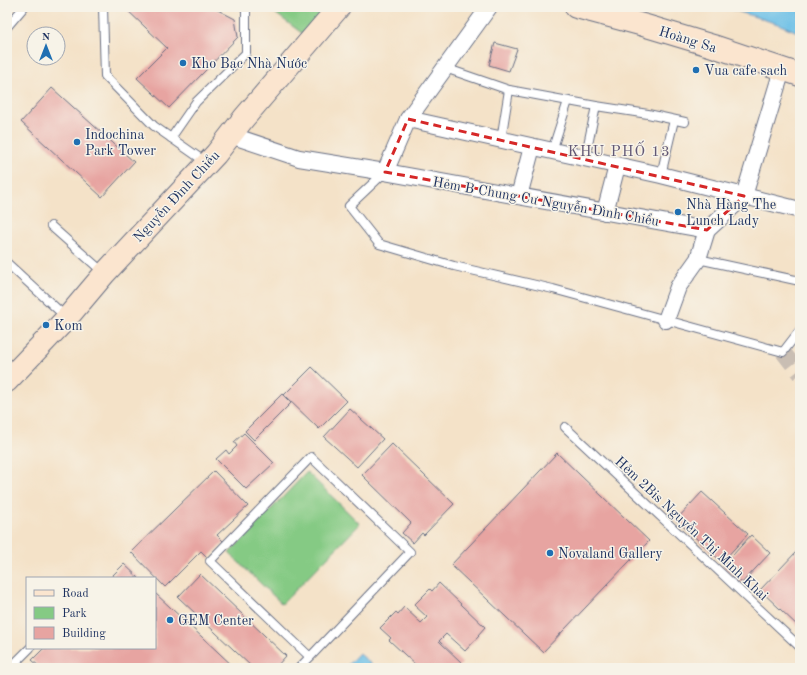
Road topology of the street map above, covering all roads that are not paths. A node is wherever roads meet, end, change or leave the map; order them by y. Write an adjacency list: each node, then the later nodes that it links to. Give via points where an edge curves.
1 (24, 7): 7 (lane)
2 (103, 7): 17 (lane, via 105,76 154,126)
3 (244, 7): 17 (lane, via 246,53 196,102)
4 (339, 7): 16 (street, Nguyễn Đình Chiểu)
5 (489, 7): 8 (street)
6 (576, 7): 9 (street, Hoàng Sa, via 713,46)
7 (7, 27)
8 (445, 68): 10 (lane); 13 (street)
9 (791, 72): 27 (street)
10 (510, 90): 11 (lane); 18 (lane)
11 (568, 100): 12 (lane); 20 (lane)
12 (596, 106): 14 (lane); 21 (lane)
13 (408, 119): 18 (street); 24 (street)
14 (674, 120): 15 (lane); 25 (lane)
15 (685, 122)
16 (230, 136): 22 (street, Nguyễn Đình Chiểu); 24 (street, Hẻm B Chung Cư Nguyễn Ðình Chiểu, via 299,158)
17 (171, 138): 22 (lane)
18 (501, 140): 19 (street)
19 (532, 147): 20 (street); 26 (street)
20 (552, 151): 21 (street)
21 (585, 159): 23 (street)
22 (207, 163): 34 (street, Nguyễn Đình Chiểu)
23 (618, 166): 25 (street); 29 (street)
24 (385, 172): 26 (street, Hẻm B Chung Cư Nguyễn Ðình Chiểu); 37 (lane, via 350,206 378,244)
25 (661, 175): 27 (street)
26 (519, 196): 29 (street, Hẻm B Chung Cư Nguyễn Ðình Chiểu)
27 (744, 196): 28 (street); 31 (street)
28 (800, 210)
29 (605, 212): 31 (street, Hẻm B Chung Cư Nguyễn Ðình Chiểu)
30 (51, 226): 34 (lane)
31 (707, 230): 32 (street)
32 (698, 259): 35 (lane); 37 (street, via 678,287)
33 (7, 263): 36 (lane)
34 (105, 273): 36 (street, Nguyễn Đình Chiểu)
35 (800, 281)
36 (67, 318): 39 (street, Nguyễn Đình Chiểu)
37 (666, 320): 38 (lane, via 783,352)
38 (800, 330)
39 (7, 382)
40 (566, 427): 41 (lane, Hẻm 2Bis Nguyễn Thị Minh Khai)
41 (800, 647)
42 (29, 649): 44 (lane)
43 (310, 657): 43 (lane, via 410,552 311,457 210,561); 45 (lane)
44 (10, 668)
45 (299, 668)

